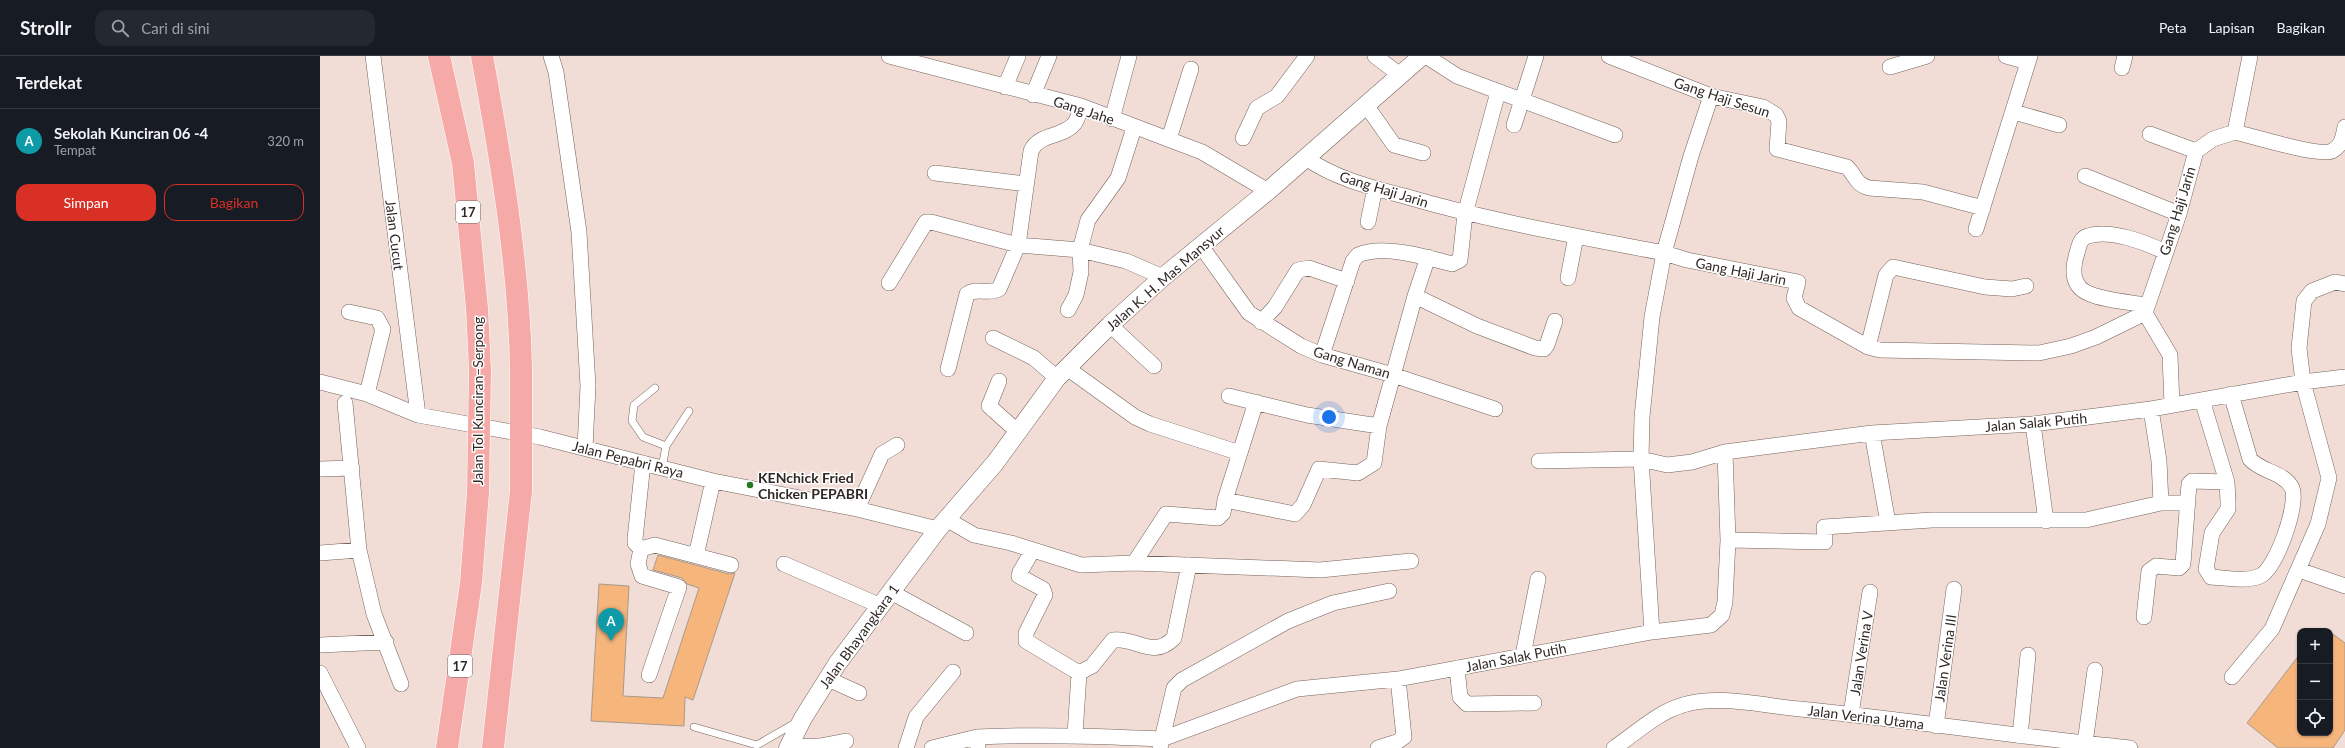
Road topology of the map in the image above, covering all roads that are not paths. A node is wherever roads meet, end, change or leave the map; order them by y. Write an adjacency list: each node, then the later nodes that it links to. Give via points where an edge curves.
1 (373, 56): 96 (street, Jalan Cucut)
2 (439, 56): 169 (highway, Jalan Tol Kunciran–Serpong / 17, bridge, via 463,163 477,308 480,370 478,492 471,583)
3 (482, 56): 170 (highway, bridge, via 501,162 520,310 521,370 521,492)
4 (551, 56): 103 (street, via 556,72 579,232 588,386)
5 (889, 56): 19 (street, Gang Jahe)
6 (1018, 56): 23 (street)
7 (1129, 56): 31 (street)
8 (1307, 56): 39 (street, via 1277,96 1257,108)
9 (1375, 56): 22 (street)
10 (1422, 56): 22 (street, Jalan K. H. Mas Mansyur)
11 (1426, 56): 24 (street, via 1457,76)
12 (1536, 56): 27 (street)
13 (1609, 56): 26 (street, Gang Haji Sesun)
14 (1927, 56): 20 (street)
15 (2006, 56): 18 (street)
16 (2250, 56): 36 (street)
17 (1045, 57): 25 (street)
18 (2029, 59): 30 (street)
19 (929, 62): 23 (street, Gang Jahe)
20 (1890, 67)
21 (1191, 69): 40 (street)
22 (1400, 75): 28 (street, Jalan K. H. Mas Mansyur)
23 (1004, 87): 25 (street, Gang Jahe)
24 (1498, 92): 27 (street); 50 (street)
25 (1033, 95): 29 (street, Gang Jahe)
26 (1711, 96): 49 (street, Gang Haji Sesun, via 1770,110 1779,120 1777,149 1847,167 1861,185 1869,188 1923,192); 59 (street)
27 (1521, 101): 32 (street); 38 (street)
28 (1366, 105): 42 (street, via 1394,145); 43 (street, Jalan K. H. Mas Mansyur)
29 (1081, 106): 31 (street, Gang Jahe); 46 (street, via 1075,123 1066,131 1034,144 1030,151)
30 (2014, 112): 33 (street); 49 (street)
31 (1112, 119): 35 (street, Gang Jahe)
32 (1514, 125)
33 (2059, 125)
34 (2345, 127): 36 (street, via 2342,142 2334,151 2328,153)
35 (1134, 128): 40 (street, Gang Jahe); 57 (street, via 1118,178 1088,220)
36 (2235, 132): 41 (street, Gang Haji Jarin, via 2213,139)
37 (2150, 134): 41 (street)
38 (1615, 135)
39 (1243, 138)
40 (1169, 139): 48 (street, Gang Jahe, via 1202,152)
41 (2196, 151): 51 (street, Gang Haji Jarin)
42 (1423, 153)
43 (1306, 158): 47 (street, Gang Haji Jarin, via 1321,169); 48 (street, Jalan K. H. Mas Mansyur)
44 (935, 173): 46 (street)
45 (2085, 176): 51 (street)
46 (1026, 184): 55 (street)
47 (1375, 188): 50 (street, Gang Haji Jarin); 52 (street)
48 (1268, 191): 56 (street, Jalan K. H. Mas Mansyur)
49 (1983, 208): 53 (street)
50 (1465, 214): 54 (street, Gang Haji Jarin); 60 (street, via 1458,262 1452,264)
51 (2179, 214): 58 (street, Gang Haji Jarin)
52 (1368, 222)
53 (1976, 228)
54 (1576, 236): 59 (street, Gang Haji Jarin); 62 (street)
55 (1018, 245): 57 (street); 64 (street, via 936,222 926,222); 78 (street, via 999,289 974,290 967,294)
56 (1201, 246): 61 (street, Jalan K. H. Mas Mansyur); 72 (street, Gang Naman, via 1249,313)
57 (1080, 250): 61 (street, via 1126,261); 69 (street, via 1081,272 1076,295)
58 (2165, 252): 68 (street, Gang Haji Jarin); 68 (street, via 2148,244 2100,234 2087,236 2079,244 2072,269 2079,287 2089,294)
59 (1664, 253): 75 (street, Gang Haji Jarin, via 1695,262 1798,282 1794,298 1799,308); 106 (street, via 1652,317 1642,417)
60 (1428, 257): 63 (street, via 1375,250 1365,252 1353,261); 67 (street)
61 (1162, 277): 73 (street, Jalan K. H. Mas Mansyur)
62 (1568, 278)
63 (1347, 281): 72 (street, via 1309,268 1298,270 1275,306); 76 (street)
64 (889, 284)
65 (2345, 284): 84 (street, via 2335,282 2312,291 2304,301 2299,348)
66 (2026, 286): 75 (street, via 2012,289 1985,287 1893,267 1886,275)
67 (1415, 296): 71 (street, via 1501,337 1535,348 1544,349 1547,345); 80 (street)
68 (2146, 309): 75 (street, Gang Haji Jarin, via 2096,337 2039,353 1900,351); 92 (street, via 2170,356)
69 (1068, 310)
70 (349, 312): 86 (street, via 377,318 383,329)
71 (1555, 321)
72 (1261, 322): 76 (street, Gang Naman, via 1301,346)
73 (1110, 324): 77 (street); 79 (street, Jalan K. H. Mas Mansyur)
74 (992, 338): 79 (street)
75 (1868, 347)
76 (1322, 355): 80 (street, Gang Naman)
77 (1154, 366)
78 (948, 369)
79 (1062, 373): 99 (street, Jalan K. H. Mas Mansyur); 105 (street, via 1150,424)
80 (1392, 375): 93 (street, Gang Naman); 98 (street)
81 (2345, 377): 84 (street, Jalan Salak Putih)
82 (999, 381): 99 (street, via 989,406)
83 (320, 382): 86 (street, Jalan Pepabri Raya)
84 (2303, 382): 87 (street, Jalan Salak Putih); 132 (street, via 2329,478 2318,524)
85 (655, 388): 102 (lane, via 634,405 632,421 643,436)
86 (366, 394): 96 (street, Jalan Pepabri Raya)
87 (2231, 394): 89 (street, Jalan Salak Putih); 113 (street, via 2250,459 2254,464 2287,480 2294,495 2294,506 2275,558 2260,576 2250,579 2211,578 2206,569 2212,533 2228,509)
88 (1229, 396): 90 (street)
89 (2202, 400): 92 (street, Jalan Salak Putih); 113 (street)
90 (1256, 402): 98 (street, via 1307,415); 105 (street)
91 (345, 403): 109 (street)
92 (2172, 405): 94 (street, Jalan Salak Putih)
93 (1495, 409)
94 (2151, 409): 97 (street, Jalan Salak Putih); 115 (street, via 2159,461)
95 (689, 411): 102 (lane)
96 (418, 415): 103 (street, Jalan Pepabri Raya, via 540,437)
97 (2033, 424): 100 (street, Jalan Salak Putih); 118 (street)
98 (1379, 426): 114 (street, via 1374,463 1358,473 1319,469 1303,505 1295,514)
99 (1018, 432): 120 (street, Jalan K. H. Mas Mansyur)
100 (1872, 433): 104 (street, Jalan Salak Putih); 119 (street)
101 (897, 445): 117 (street, via 882,454)
102 (666, 446): 110 (lane)
103 (585, 448): 108 (street, Jalan Pepabri Raya)
104 (1725, 452): 106 (street, Jalan Salak Putih, via 1710,458 1667,465); 121 (street, Jalan Salak Putih)
105 (1240, 453): 114 (street)
106 (1641, 459): 107 (street, Jalan Salak Putih); 140 (street)
107 (1539, 461)
108 (643, 463): 110 (street, Jalan Pepabri Raya); 122 (street, via 635,539)
109 (352, 468): 111 (street); 123 (street)
110 (662, 468): 112 (street, Jalan Pepabri Raya)
111 (320, 469)
112 (713, 481): 117 (street, Jalan Pepabri Raya); 126 (street)
113 (2227, 482): 116 (street, via 2192,481 2188,489)
114 (1224, 500): 128 (street, via 1223,513 1218,518 1166,514)
115 (2160, 503): 116 (street); 118 (street, via 2086,520)
116 (2188, 503): 139 (street, via 2183,564 2179,568 2156,566 2149,571)
117 (857, 510): 120 (street, Jalan Pepabri Raya)
118 (2046, 521): 119 (street)
119 (1888, 522): 121 (street, via 1824,527 1825,542)
120 (943, 525): 124 (street, Jalan Pepabri Raya); 138 (street, Jalan Bhayangkara 1)
121 (1728, 540): 140 (street, Jalan Salak Putih, via 1722,615 1704,626)
122 (641, 549): 126 (street, via 655,545); 151 (street, via 638,564 642,576 678,587)
123 (359, 550): 125 (street); 142 (street, via 370,600)
124 (1033, 550): 128 (street, Jalan Pepabri Raya, via 1081,565); 149 (street, via 1019,576 1043,589 1045,595 1026,633 1026,642)
125 (320, 552)
126 (696, 556): 130 (street)
127 (1411, 561): 131 (street, Jalan Pepabri Raya, via 1320,570)
128 (1134, 563): 131 (street, Jalan Pepabri Raya)
129 (784, 564): 138 (street)
130 (731, 565)
131 (1189, 565): 149 (street, via 1174,638 1166,646 1153,649 1113,640 1092,666)
132 (2298, 570): 134 (street); 152 (street, via 2272,629)
133 (1538, 579): 145 (street)
134 (2345, 586)
135 (1954, 589): 161 (street, Jalan Verina III)
136 (1390, 591): 167 (street, via 1333,603 1288,621 1182,680 1174,688)
137 (1870, 592): 158 (street, Jalan Verina V)
138 (886, 599): 141 (street); 153 (street, Jalan Bhayangkara 1)
139 (2144, 617)
140 (1652, 632): 145 (street, Jalan Salak Putih)
141 (966, 633)
142 (386, 642): 143 (street); 155 (street)
143 (320, 644)
144 (2028, 654): 163 (street)
145 (1523, 655): 146 (street, Jalan Salak Putih)
146 (1457, 668): 154 (street, Jalan Salak Putih); 157 (street, via 1460,697 1467,704)
147 (2095, 670): 166 (street)
148 (953, 672): 172 (street, via 916,717)
149 (1079, 673): 162 (street)
150 (320, 674): 168 (street)
151 (650, 675)
152 (2232, 677)
153 (828, 678): 156 (street); 159 (street, Jalan Bhayangkara 1)
154 (1398, 679): 167 (street, Jalan Salak Putih, via 1297,689); 174 (street, via 1404,737)
155 (401, 684)
156 (860, 693)
157 (1534, 702)
158 (1851, 714): 161 (street, Jalan Verina Utama); 175 (street, Jalan Verina Utama, via 1710,700 1683,705 1663,714)
159 (803, 718): 160 (lane, via 757,745); 171 (street, Jalan Bhayangkara 1)
160 (694, 726)
161 (1936, 726): 163 (street, Jalan Verina Utama)
162 (1075, 735): 165 (street); 167 (street)
163 (2020, 736): 166 (street, Jalan Verina Utama)
164 (846, 741): 171 (street)
165 (978, 743): 173 (street)
166 (2085, 743): 176 (street, Jalan Verina Utama)
167 (1161, 744)
168 (358, 748)
169 (448, 748)
170 (493, 748)
171 (788, 748)
172 (906, 748)
173 (932, 748)
174 (1378, 748)
175 (1614, 748)
176 (2130, 748)

